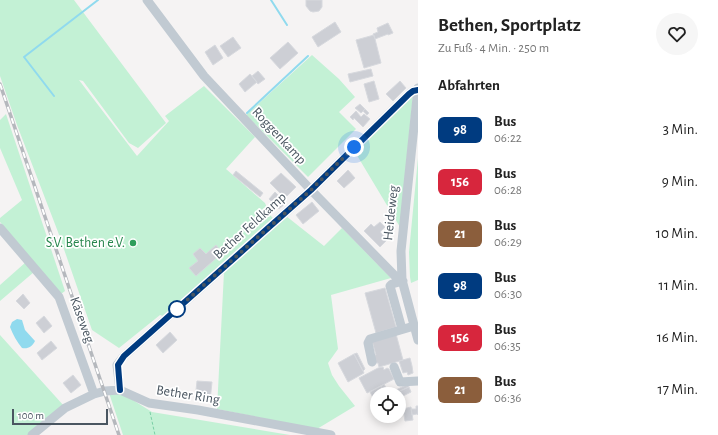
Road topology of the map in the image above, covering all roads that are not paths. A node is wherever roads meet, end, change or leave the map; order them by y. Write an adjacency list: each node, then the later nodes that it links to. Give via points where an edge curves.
1 (147, 0): 3 (street, Roggenkamp, via 204,76)
2 (418, 89): 3 (street, Bether Feldkamp, via 409,94); 5 (street, Heideweg, via 401,251)
3 (311, 190): 5 (street, Roggenkamp, via 398,279); 12 (street, Bether Feldkamp, via 167,315 124,356 118,365)
4 (0, 228): 13 (street, Käseweg, via 59,297)
5 (403, 280): 6 (street, Heideweg); 7 (street, via 390,286)
6 (414, 326): 7 (street); 8 (street, Heideweg)
7 (402, 329): 9 (street, via 368,340)
8 (418, 340)
9 (372, 362)
10 (394, 367): 11 (street, via 400,382)
11 (418, 381)
12 (120, 390): 13 (street); 15 (street, Bether Ring, via 149,404 198,410)
13 (94, 394): 14 (street, via 65,408)
14 (32, 435)
15 (331, 435)

